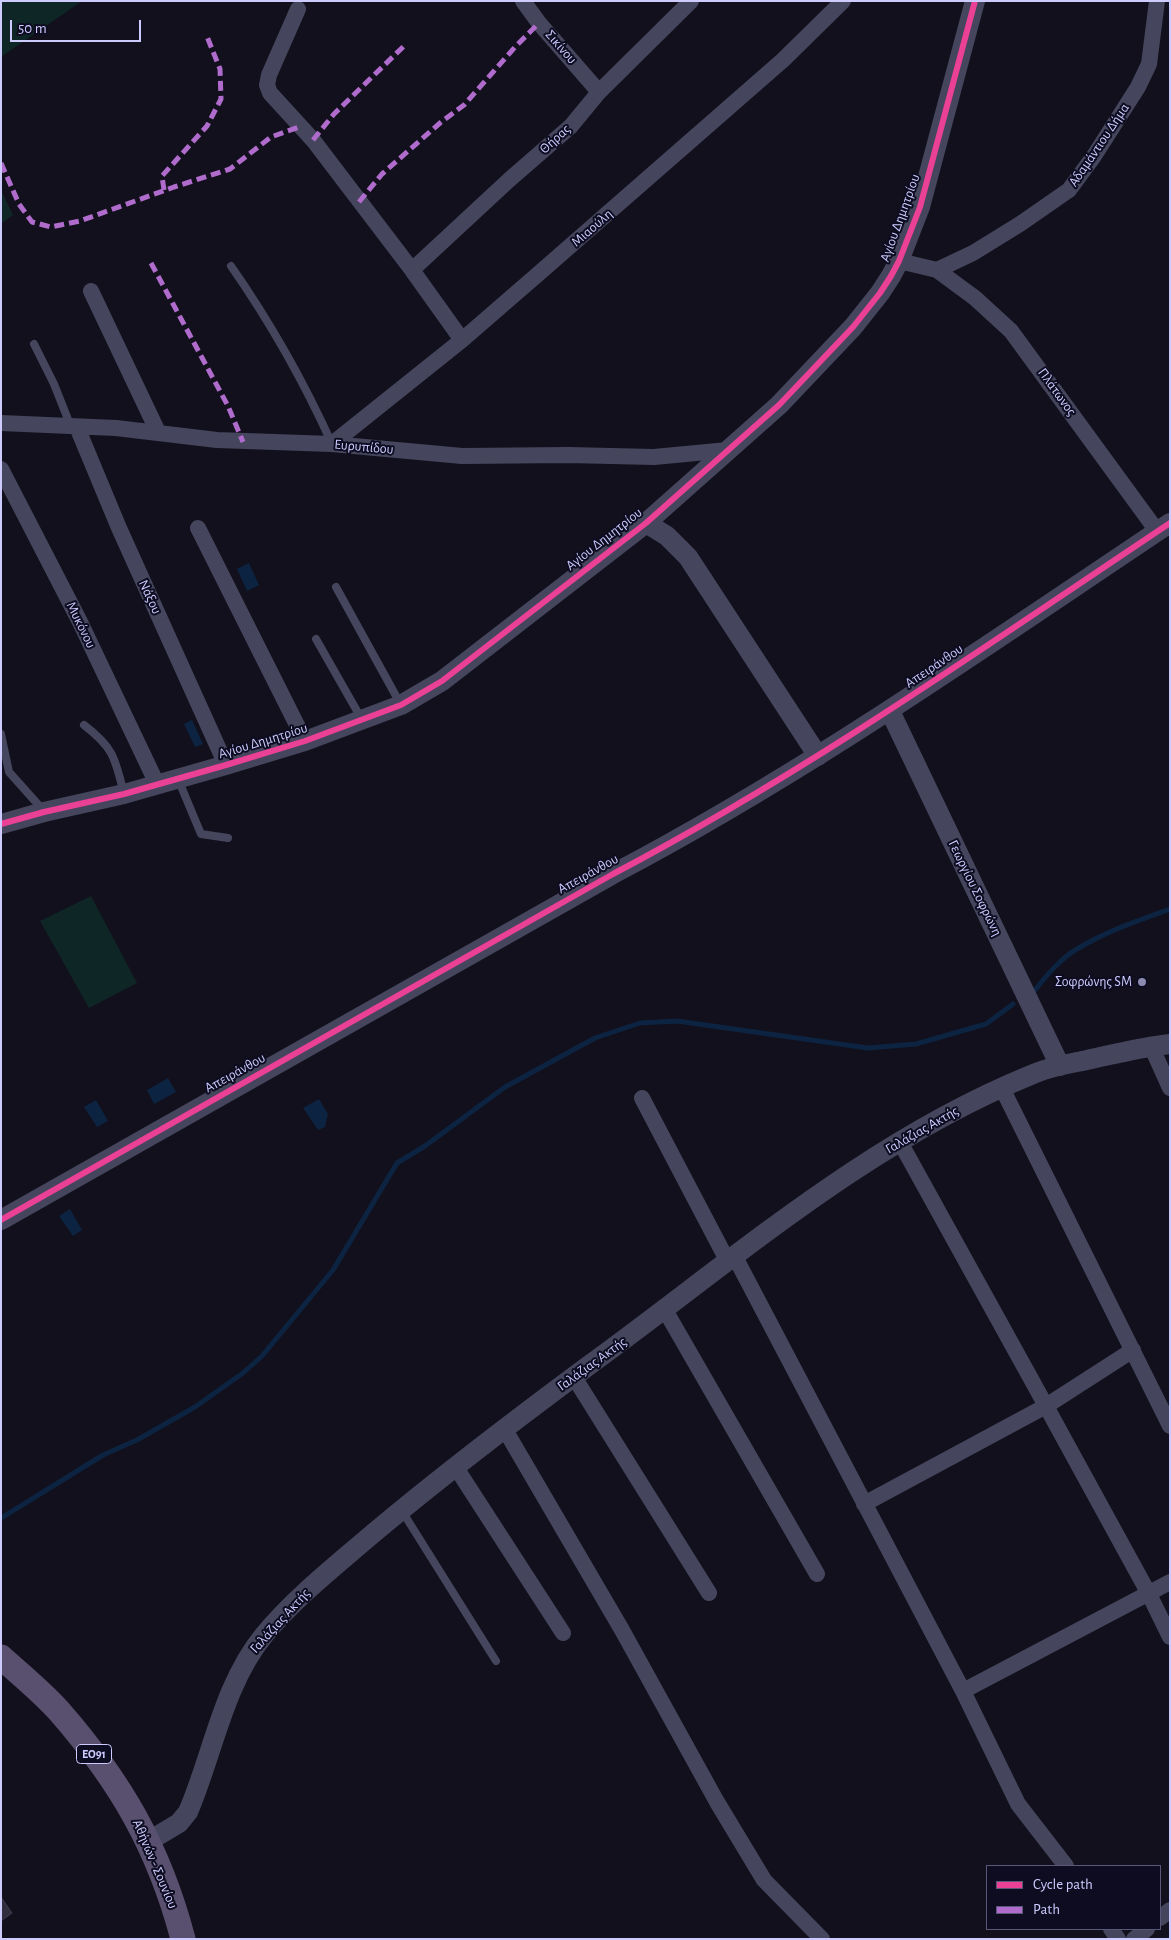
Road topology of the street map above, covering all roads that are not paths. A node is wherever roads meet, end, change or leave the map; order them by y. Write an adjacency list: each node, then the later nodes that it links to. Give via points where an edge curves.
1 (524, 1): 7 (street, Σικίνου)
2 (691, 1): 7 (street, Θήρας)
3 (843, 1): 13 (street, Μιαούλη, via 775,67)
4 (975, 1): 8 (street, Αγίου Δημητρίου, via 920,207)
5 (1157, 1): 11 (street, Αδαμάντιου Δήμα, via 1148,64 1138,86 1069,190 973,253)
6 (298, 9): 10 (street, via 266,85 313,140)
7 (599, 92): 10 (street, Θήρας, via 571,126)
8 (899, 261): 11 (street); 19 (street, Αγίου Δημητρίου, via 880,294 853,327 779,404)
9 (231, 266): 18 (lane, via 292,364)
10 (412, 270): 13 (street)
11 (938, 270): 22 (street, Πλάτωνος, via 1011,331)
12 (91, 291): 17 (street)
13 (462, 340): 18 (street, Μιαούλη)
14 (34, 344): 16 (lane)
15 (1, 423): 16 (street, Ευρυπίδου)
16 (74, 427): 17 (street, Ευρυπίδου); 33 (street, Νάξου)
17 (158, 432): 18 (street, Ευρυπίδου, via 243,442)
18 (332, 444): 19 (street, Ευρυπίδου, via 462,456 654,457)
19 (728, 450): 21 (street, Αγίου Δημητρίου)
20 (1, 468): 35 (street, Μυκόνου, via 80,622)
21 (646, 523): 26 (street, Αγίου Δημητρίου, via 442,681); 32 (street, via 667,536 688,557)
22 (1164, 527): 27 (street, Απειράνθου)
23 (198, 528): 31 (street)
24 (336, 587): 26 (lane)
25 (316, 639): 28 (lane)
26 (401, 705): 28 (street, Αγίου Δημητρίου)
27 (890, 711): 32 (street, Απειράνθου); 41 (street, Γεωργίου Σοφρώνη)
28 (362, 720): 31 (street, Αγίου Δημητρίου)
29 (84, 725): 36 (lane, via 101,738 115,759)
30 (1, 734): 37 (lane, via 10,772)
31 (306, 741): 33 (street, Αγίου Δημητρίου)
32 (818, 756): 46 (street, Απειράνθου, via 680,839)
33 (226, 765): 34 (street, Αγίου Δημητρίου)
34 (178, 779): 35 (street, Αγίου Δημητρίου); 39 (lane, via 201,834)
35 (157, 784): 36 (street, Αγίου Δημητρίου)
36 (124, 794): 37 (street, Αγίου Δημητρίου)
37 (44, 812): 38 (street, Αγίου Δημητρίου)
38 (1, 824)
39 (228, 838)
40 (1160, 1045): 41 (street, Γαλάζιας Ακτής); 43 (street)
41 (1060, 1066): 42 (street, Γαλάζιας Ακτής, via 1033,1073)
42 (1002, 1088): 45 (street, Γαλάζιας Ακτής, via 949,1112); 49 (street)
43 (1170, 1088)
44 (642, 1098): 47 (street)
45 (900, 1142): 47 (street, Γαλάζιας Ακτής); 51 (street)
46 (1, 1220)
47 (731, 1257): 48 (street, Γαλάζιας Ακτής); 55 (street)
48 (665, 1310): 50 (street, Γαλάζιας Ακτής); 57 (street)
49 (1133, 1350): 51 (street); 52 (street)
50 (574, 1377): 53 (street, Γαλάζιας Ακτής); 59 (street)
51 (1046, 1406): 55 (street); 60 (street)
52 (1170, 1426)
53 (504, 1428): 54 (street, Γαλάζιας Ακτής); 72 (street, via 764,1880)
54 (455, 1466): 56 (street, Γαλάζιας Ακτής); 61 (street)
55 (864, 1504): 67 (street)
56 (401, 1509): 64 (lane); 68 (street, Γαλάζιας Ακτής, via 316,1582 265,1634 239,1672 184,1818)
57 (817, 1574)
58 (1170, 1582): 60 (street)
59 (709, 1593)
60 (1149, 1594): 62 (street); 67 (street)
61 (563, 1633)
62 (1170, 1637)
63 (1, 1657): 66 (main road, Αθήνών - Σουνίου / ΕΟ91)
64 (496, 1661)
65 (1, 1663): 66 (main road, Αθήνών - Σουνίου / ΕΟ91)
66 (24, 1678): 68 (main road, Αθήνών - Σουνίου / ΕΟ91, via 59,1710 104,1767)
67 (963, 1691): 69 (street, via 1018,1804)
68 (149, 1841): 71 (main road, Αθήνών - Σουνίου / ΕΟ91, via 172,1898)
69 (1065, 1865)
70 (1146, 1930): 73 (street)
71 (183, 1939)
72 (822, 1939)
73 (1134, 1939)

